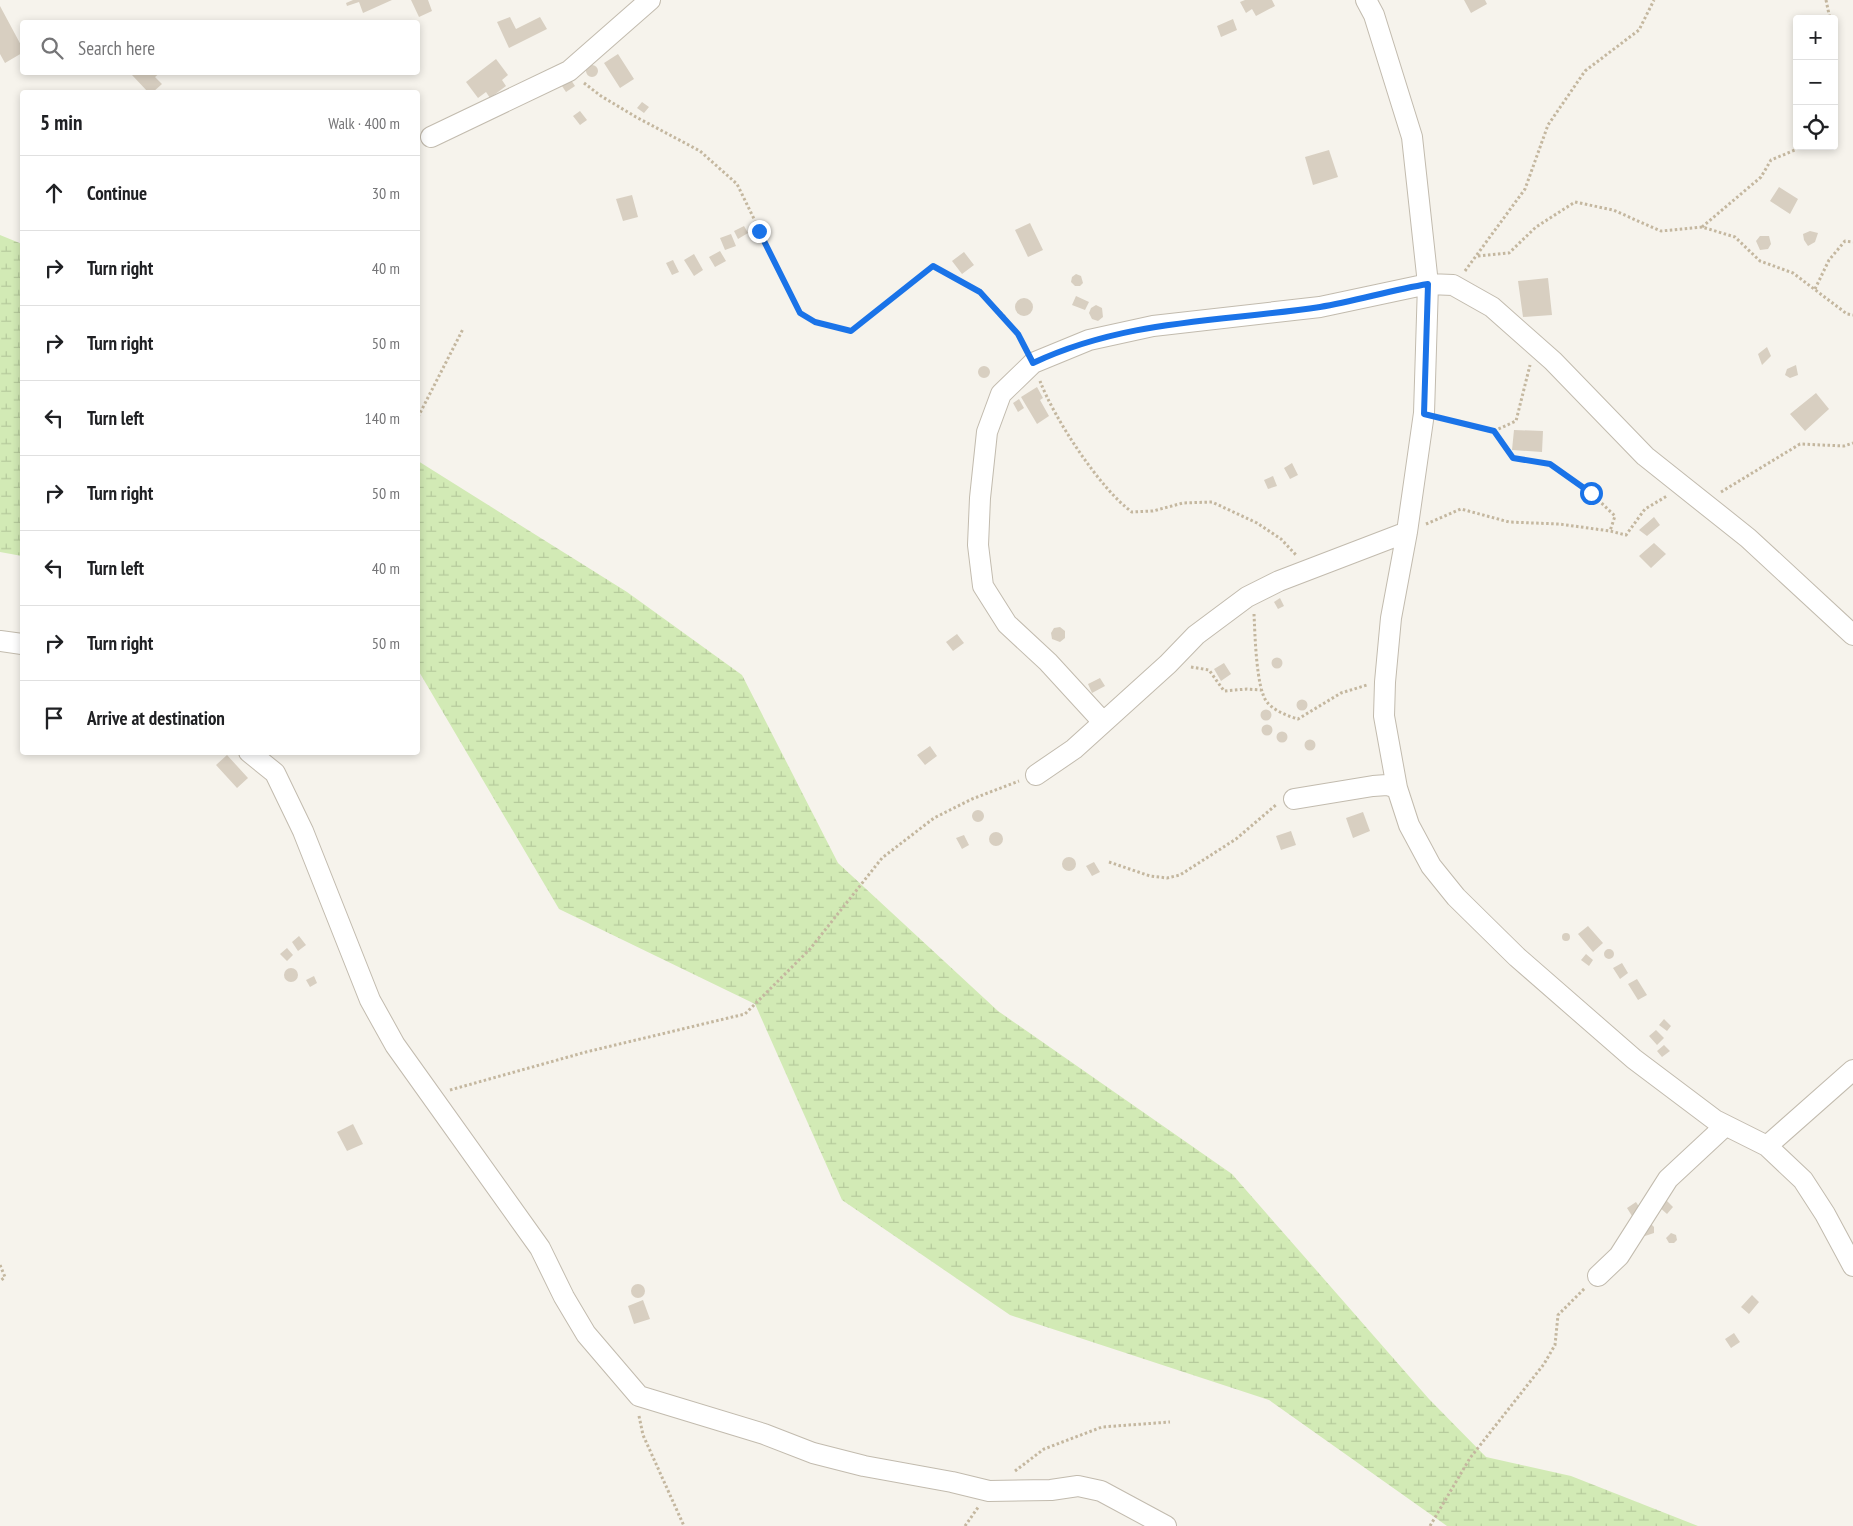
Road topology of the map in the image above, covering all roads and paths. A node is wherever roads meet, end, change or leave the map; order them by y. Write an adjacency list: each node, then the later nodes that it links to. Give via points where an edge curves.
1 (650, 0): 6 (street)
2 (1366, 0): 12 (street, via 1378,25 1412,137)
3 (1654, 0): 11 (path, via 1639,30 1585,71 1548,125 1525,189)
4 (1826, 0): 5 (path)
5 (1829, 15)
6 (569, 71): 7 (street); 18 (path, via 601,96 700,151 737,184 800,313 815,322 851,331 933,266 980,292 1018,334)
7 (431, 137)
8 (1795, 150): 9 (path, via 1771,160 1761,177)
9 (1702, 228): 11 (path, via 1661,231 1613,210 1575,202 1536,228 1509,253); 14 (path, via 1735,238 1760,261 1793,272)
10 (1853, 242): 14 (path, via 1845,241 1829,260)
11 (1478, 256): 13 (path)
12 (1428, 284): 13 (street); 18 (street, via 1320,307 1153,326 1089,340); 20 (street)
13 (1453, 285): 17 (street, via 1492,306)
14 (1815, 289): 15 (path, via 1846,314)
15 (1853, 315)
16 (463, 329): 19 (path)
17 (1535, 345): 21 (path, via 1516,421); 23 (street, via 1645,456)
18 (1033, 363): 27 (path, via 1062,422 1103,486 1132,512 1153,511 1182,503 1212,502 1242,514 1282,539); 35 (street, via 1001,394 988,432 980,498 980,572 988,595 1007,624 1048,662)
19 (420, 413)
20 (1424, 414): 21 (path); 26 (street)
21 (1494, 431): 25 (path, via 1513,458 1550,464 1591,493 1615,516)
22 (1853, 443): 24 (path, via 1844,446 1800,444)
23 (1683, 486): 24 (street); 25 (path, via 1645,509 1626,535)
24 (1704, 502): 29 (street)
25 (1610, 531): 26 (path, via 1509,522 1461,509)
26 (1407, 532): 27 (street); 33 (street, via 1391,618)
27 (1310, 570): 28 (street)
28 (1247, 597): 32 (street, via 1196,635); 34 (path, via 1254,612)
29 (1853, 635)
30 (0, 641): 31 (street)
31 (20, 644)
32 (1168, 664): 34 (path, via 1210,670 1224,692); 35 (street)
33 (1385, 682): 34 (path, via 1342,693 1298,720 1268,703); 38 (street, via 1384,716)
34 (1261, 690)
35 (1102, 722): 37 (street, via 1074,749)
36 (253, 755): 42 (street, via 275,773 303,831 370,1000 395,1045)
37 (1036, 775): 42 (path, via 972,799 934,818 882,858 810,949 745,1014)
38 (1397, 788): 39 (street, via 1373,786); 43 (street, via 1409,825 1431,866 1456,897 1584,1017 1692,1104)
39 (1294, 798): 40 (path, via 1272,806 1236,839 1180,875 1166,878 1150,876)
40 (1109, 862)
41 (1853, 1070): 44 (street)
42 (429, 1094): 49 (street, via 540,1248 586,1334)
43 (1725, 1126): 44 (street); 47 (street, via 1668,1179 1619,1256)
44 (1767, 1146): 46 (street, via 1803,1180 1826,1214)
45 (0, 1265): 48 (path, via 5,1277)
46 (1853, 1266)
47 (1598, 1276): 56 (path, via 1558,1315 1555,1346 1470,1458)
48 (0, 1282)
49 (639, 1396): 52 (street, via 764,1434 814,1453); 53 (path, via 643,1435)
50 (1170, 1422): 51 (path, via 1102,1427 1044,1449)
51 (1013, 1473)
52 (989, 1491): 54 (path); 55 (street, via 1078,1486 1101,1492)
53 (684, 1526)
54 (965, 1526)
55 (1166, 1526)
56 (1430, 1526)

